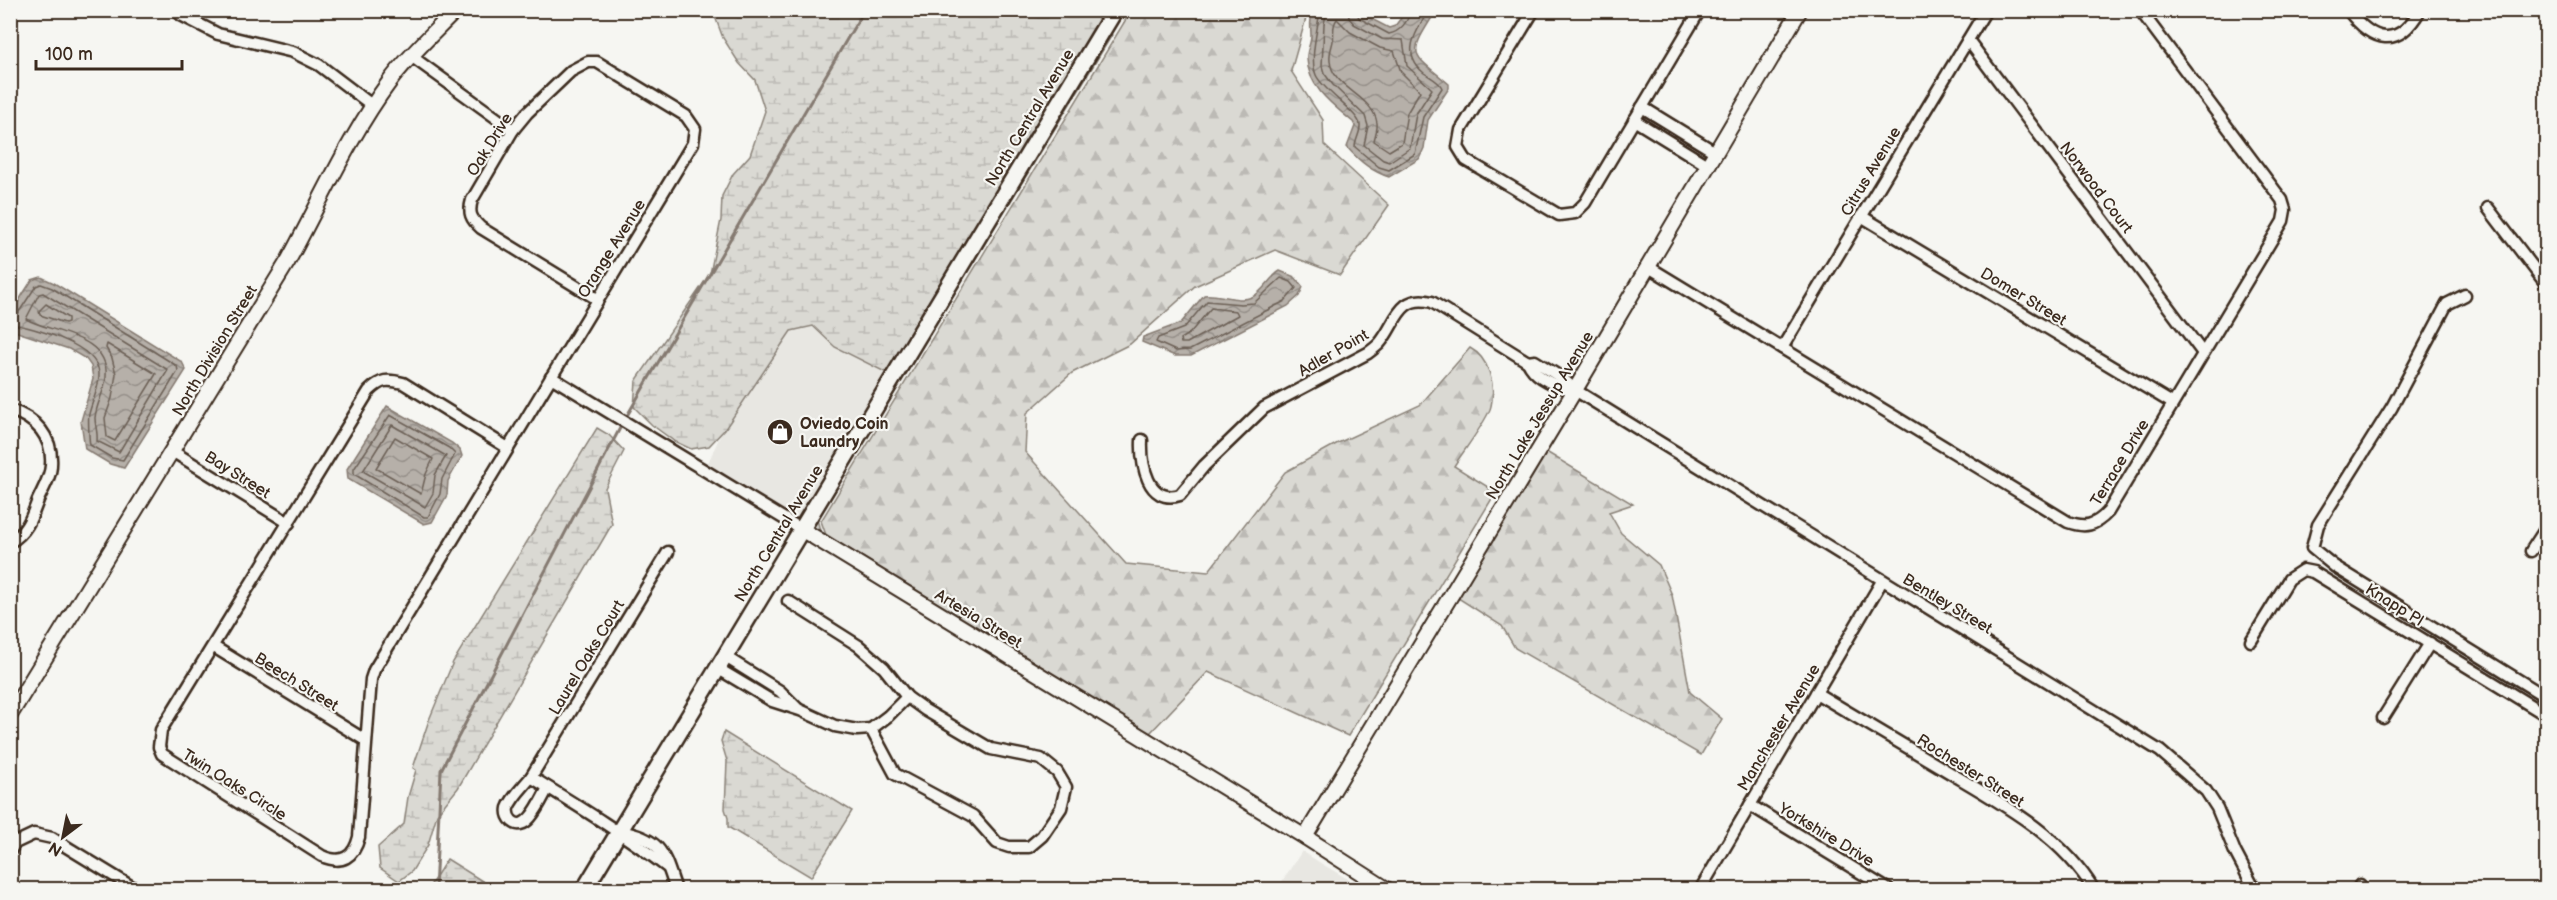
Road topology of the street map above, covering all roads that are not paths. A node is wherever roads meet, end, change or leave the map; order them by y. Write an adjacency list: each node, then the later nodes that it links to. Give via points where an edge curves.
1 (176, 10): 13 (street, via 218,34 293,52 327,71)
2 (456, 10): 12 (street, North Division Street)
3 (1115, 10): 39 (main road, North Central Avenue)
4 (1534, 10): 15 (street, via 1461,130 1458,147 1466,160 1559,215 1575,213 1585,203)
5 (1700, 10): 14 (street)
6 (1800, 10): 20 (street, North Lake Jessup Avenue)
7 (1986, 10): 11 (street, Citrus Avenue)
8 (2140, 10): 29 (street, Terrace Drive, via 2282,200 2285,210 2283,221)
9 (2348, 10): 10 (street, via 2372,35 2388,38 2403,33)
10 (2420, 10)
11 (1968, 40): 23 (street, Citrus Avenue); 29 (street, Norwood Court)
12 (411, 56): 13 (street, North Division Street); 17 (street)
13 (374, 106): 36 (street, North Division Street, via 321,195 288,261)
14 (1642, 107): 15 (street); 16 (street)
15 (1634, 120): 19 (street)
16 (1675, 127): 19 (street); 20 (street)
17 (513, 130): 18 (street, Oak Drive, via 571,71 597,62 686,116); 27 (street, Oak Drive, via 472,200 472,220)
18 (695, 135): 27 (street, Orange Avenue)
19 (1668, 140): 21 (street)
20 (1715, 152): 21 (street, North Lake Jessup Avenue)
21 (1707, 165): 24 (street, North Lake Jessup Avenue)
22 (2488, 208): 25 (street)
23 (1861, 216): 28 (street, Citrus Avenue); 32 (street, Domer Street)
24 (1647, 266): 28 (street, Terrace Drive); 31 (street, North Lake Jessup Avenue)
25 (2547, 284)
26 (2465, 295): 51 (street, via 2447,304 2392,407 2318,525 2312,548 2334,566)
27 (597, 299): 30 (street, Orange Avenue)
28 (1782, 348): 32 (street, Terrace Drive, via 2080,526 2090,526 2108,512)
29 (2202, 352): 32 (street, Terrace Drive)
30 (551, 377): 35 (street, Twin Oaks Circle); 39 (street, Artesia Street)
31 (1575, 390): 34 (street, Adler Point, via 1535,361 1528,362 1440,307 1420,299 1400,312 1380,344 1368,353 1264,408 1180,495 1165,495 1154,489 1144,472); 43 (street, Bentley Street); 61 (street, North Lake Jessup Avenue)
32 (2172, 403)
33 (10, 410): 40 (street, via 40,426 51,448 52,467 29,525)
34 (1142, 440)
35 (508, 448): 37 (street, Twin Oaks Circle, via 403,383 387,379 369,391); 56 (street, Twin Oaks Circle, via 374,670)
36 (172, 451): 37 (street, Bay Street); 52 (street, North Division Street)
37 (289, 523): 47 (street, Twin Oaks Circle)
38 (2547, 528): 41 (street)
39 (801, 529): 48 (main road, North Central Avenue); 61 (street, Artesia Street)
40 (10, 542)
41 (2531, 551)
42 (668, 552): 57 (street, Laurel Oaks Court)
43 (1882, 581): 49 (street, Manchester Avenue); 70 (street, Bentley Street, via 2160,751 2186,771 2217,808)
44 (788, 601): 50 (street, via 859,646 884,668)
45 (2251, 641): 46 (street, Knapp Pl, via 2289,579 2303,570 2327,579)
46 (2430, 643): 53 (street, Knapp Pl); 54 (street)
47 (214, 647): 56 (street, Beech Street); 56 (street, Twin Oaks Circle, via 161,730 162,754 332,860 346,859 357,846)
48 (721, 662): 55 (street, via 772,701 835,726); 60 (main road, North Central Avenue)
49 (1816, 693): 59 (street, Manchester Avenue); 69 (street, Rochester Street, via 1989,796 2036,829 2062,849)
50 (907, 697): 55 (street); 55 (street, via 991,749 1041,759 1058,772 1066,787 1061,808 1042,836 1029,847 997,843 973,816 895,774)
51 (2547, 697)
52 (10, 715)
53 (2547, 715)
54 (2383, 718)
55 (871, 729)
56 (365, 740)
57 (531, 777): 58 (street); 58 (street, Laurel Oaks Court, via 508,807 507,814 517,824 530,819)
58 (548, 788): 60 (street)
59 (1750, 805): 67 (street, Manchester Avenue); 68 (street, Yorkshire Drive)
60 (619, 831): 64 (main road, North Central Avenue); 65 (street, via 668,867)
61 (1305, 837): 66 (street, Artesia Street)
62 (10, 851): 63 (street, via 15,843 34,834 52,838)
63 (137, 890)
64 (584, 890)
65 (676, 890)
66 (1388, 890)
67 (1700, 890)
68 (1889, 890)
69 (2094, 890)
70 (2255, 890)

